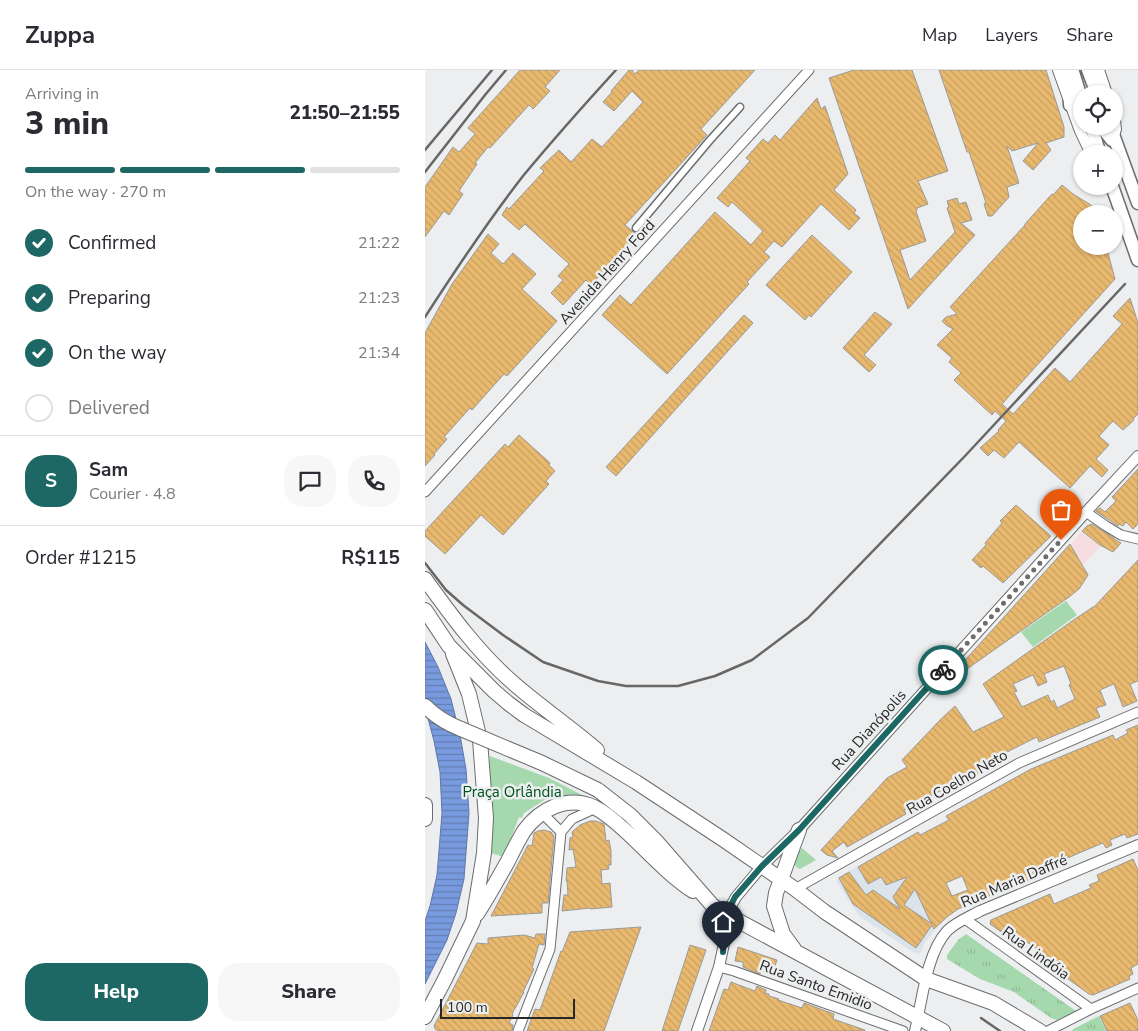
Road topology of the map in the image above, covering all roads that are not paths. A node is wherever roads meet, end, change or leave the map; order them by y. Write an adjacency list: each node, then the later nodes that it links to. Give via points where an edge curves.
1 (809, 70): 19 (street, Avenida Henry Ford)
2 (1058, 70): 10 (street)
3 (1068, 70): 10 (main road)
4 (1072, 70): 7 (main road)
5 (1089, 70): 8 (main road)
6 (1099, 70): 9 (street)
7 (1077, 85)
8 (1094, 85)
9 (1104, 85)
10 (1070, 105): 12 (street)
11 (740, 107): 16 (street)
12 (1073, 108)
13 (1114, 137): 15 (main road)
14 (1115, 195): 17 (main road)
15 (1138, 203)
16 (636, 228)
17 (1138, 260)
18 (1138, 456): 20 (street, Rua Dianópolis)
19 (425, 492)
20 (1086, 512): 21 (street, via 1121,535); 32 (street, Rua Dianópolis)
21 (1138, 539)
22 (425, 579): 27 (highway, via 456,622 510,680)
23 (425, 610): 24 (highway)
24 (449, 646): 27 (highway, via 494,691 524,715); 41 (highway, via 469,694 483,772 484,853)
25 (425, 706): 38 (highway, bridge, via 452,726 542,762 598,790 657,842)
26 (1138, 712): 37 (street, Rua Coelho Neto, via 1019,763)
27 (636, 782): 35 (highway)
28 (425, 805): 31 (highway)
29 (596, 808): 30 (highway, via 566,803); 33 (street, via 572,819); 38 (highway, via 676,879)
30 (542, 813): 33 (street); 41 (highway, via 523,832)
31 (425, 819)
32 (799, 830): 35 (street, Rua Dianópolis); 36 (highway)
33 (561, 832): 49 (street, via 550,949)
34 (1138, 845): 40 (street, Rua Maria Daffré)
35 (762, 866): 36 (highway); 39 (street, Rua Dianópolis, via 735,897)
36 (781, 880): 37 (highway); 42 (highway, via 774,906 783,934)
37 (795, 889): 44 (highway)
38 (712, 905): 39 (highway)
39 (726, 915): 42 (highway); 43 (street)
40 (965, 919): 44 (street, Rua Maria Daffré, via 946,932 934,952); 46 (street, Rua Lindóia)
41 (473, 921): 47 (highway)
42 (797, 954): 48 (highway)
43 (719, 967): 50 (street); 51 (street, Rua Santo Emidio)
44 (926, 980): 48 (street, Rua Maria Daffré); 53 (highway, via 993,1003)
45 (1137, 990): 46 (street)
46 (1091, 1009): 54 (street)
47 (425, 1017)
48 (916, 1025): 52 (highway)
49 (518, 1031)
50 (697, 1031)
51 (903, 1031)
52 (943, 1031)
53 (1040, 1031)
54 (1048, 1031)

